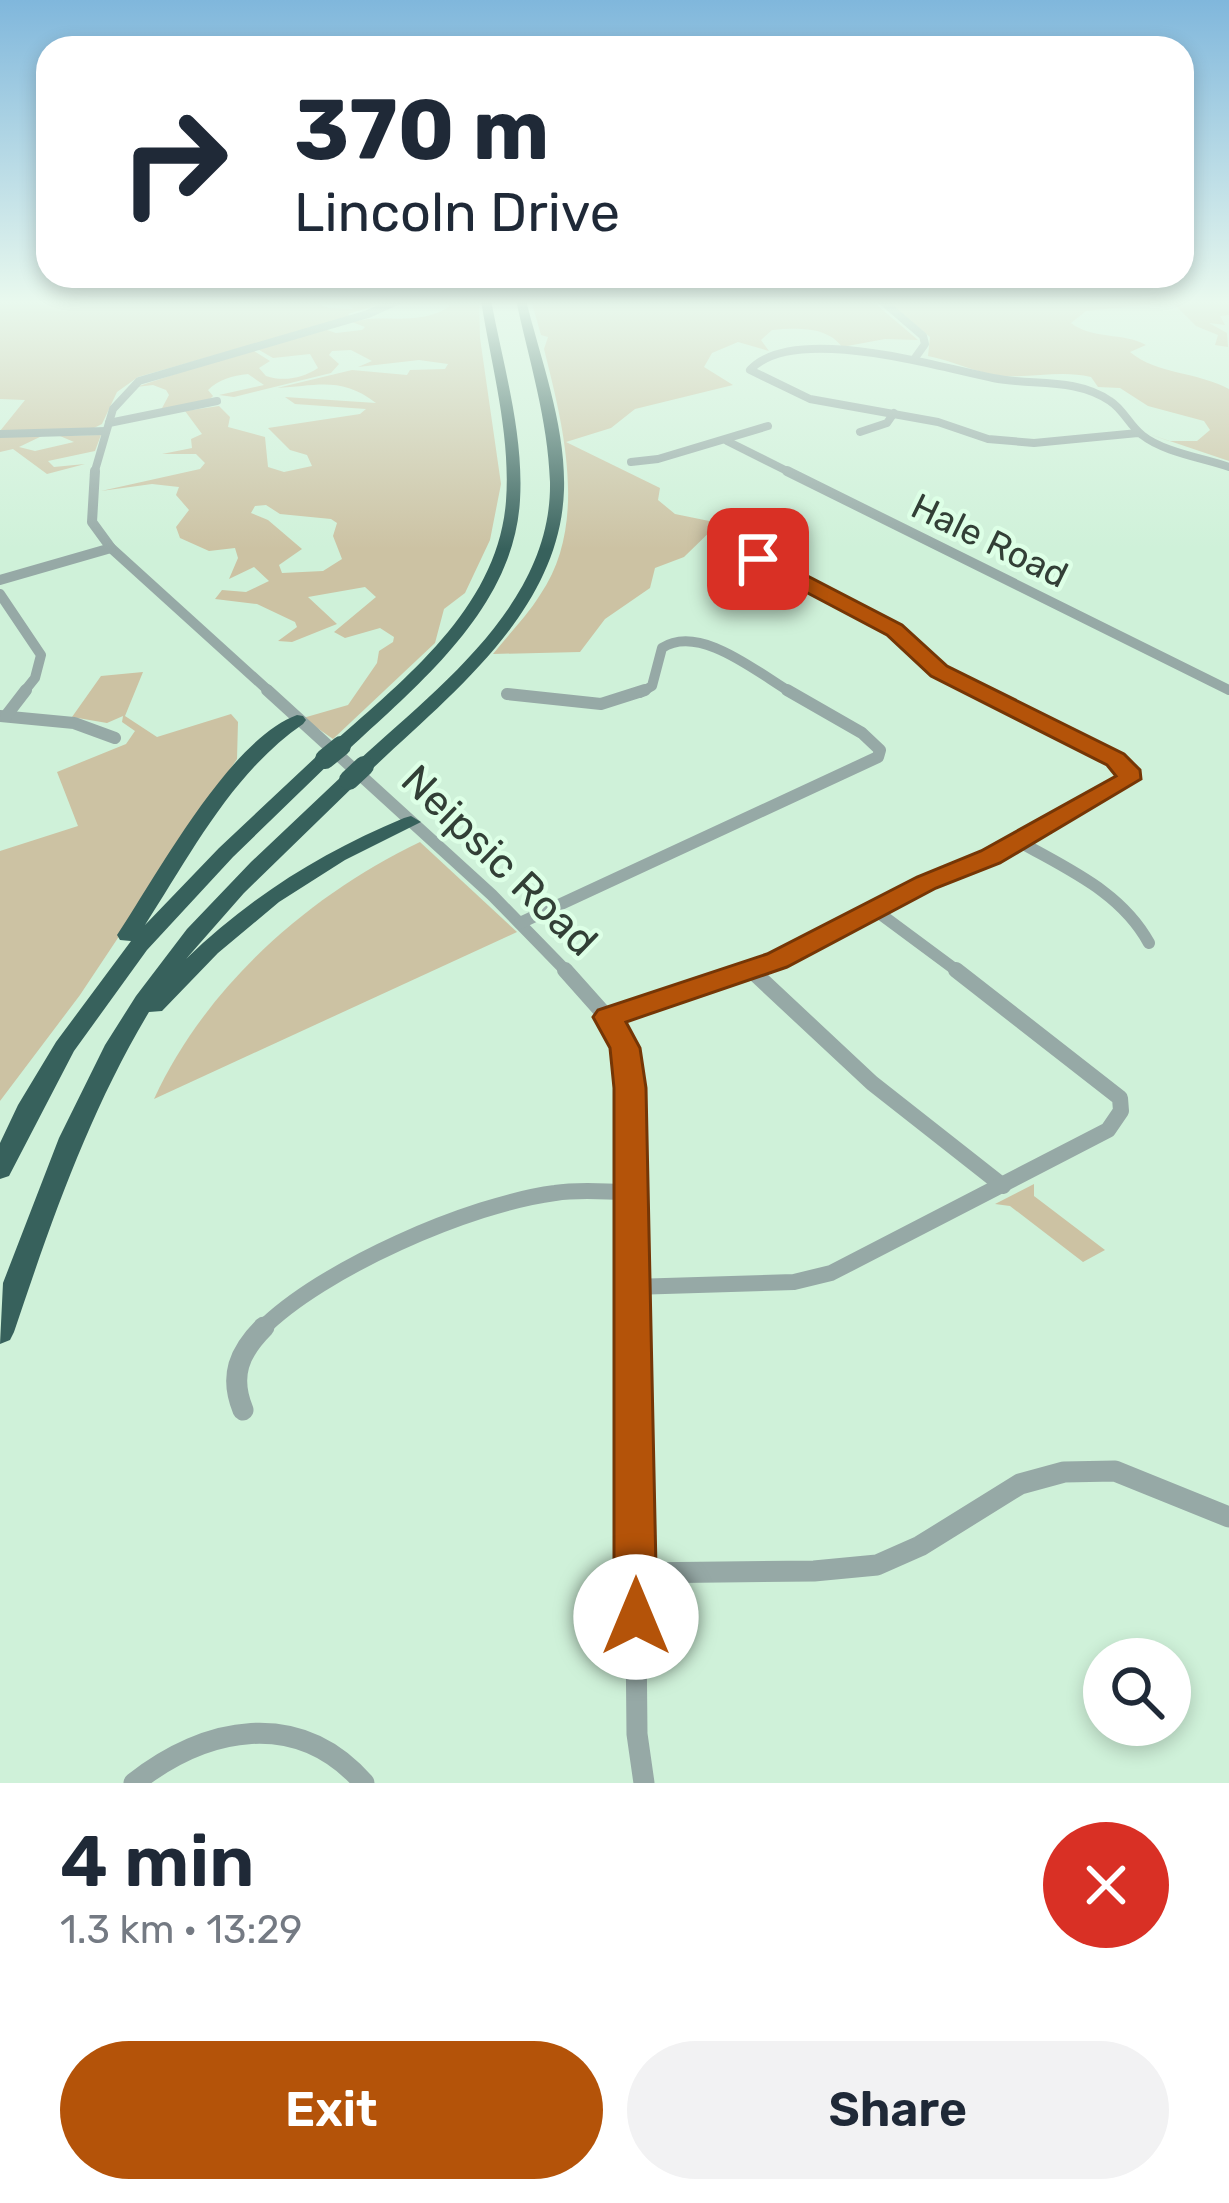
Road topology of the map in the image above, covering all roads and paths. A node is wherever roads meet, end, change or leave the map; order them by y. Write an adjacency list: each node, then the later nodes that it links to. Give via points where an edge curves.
1 (137, 383): 9 (street)
2 (498, 383): 31 (highway, via 512,515 488,583 417,675 178,897)
3 (538, 383): 33 (highway, via 556,507 547,548 519,603 477,657 203,925)
4 (777, 383): 7 (street, via 810,399)
5 (1041, 383): 12 (street, via 1111,401)
6 (217, 401): 9 (street)
7 (894, 413): 10 (street); 12 (street, via 1010,442)
8 (768, 426): 13 (street)
9 (107, 427): 11 (street); 16 (street, via 91,513)
10 (860, 432)
11 (0, 434)
12 (1138, 434): 15 (street)
13 (728, 441): 14 (street); 20 (street, Hale Road)
14 (631, 462)
15 (1229, 467)
16 (111, 548): 18 (street); 23 (street, Neipsic Road)
17 (735, 553): 26 (street, via 895,630 939,671 1128,770 1117,790)
18 (0, 580)
19 (0, 594): 22 (street, via 41,655 35,678)
20 (1229, 690)
21 (507, 694): 28 (street, via 621,701 652,686 662,648 700,641 880,749 860,767)
22 (3, 716): 24 (street, via 93,726)
23 (297, 721): 25 (street, Neipsic Road); 31 (highway, via 238,774)
24 (115, 738)
25 (411, 822): 28 (street, Neipsic Road); 33 (highway, via 271,894)
26 (1020, 842): 27 (street); 29 (street, via 1113,899)
27 (874, 910): 30 (street); 35 (street, via 1120,1098 1108,1130)
28 (520, 923): 32 (street, Neipsic Road)
29 (1149, 943)
30 (751, 970): 32 (street); 35 (street, via 872,1083)
31 (92, 1002): 34 (highway)
32 (608, 1017): 36 (street, Neipsic Road, via 628,1062)
33 (110, 1055): 38 (highway, via 63,1152)
34 (0, 1168)
35 (1003, 1186): 37 (street, via 831,1273 794,1282)
36 (630, 1192): 37 (street, Neipsic Road); 39 (street, via 553,1193 496,1205 322,1281 250,1340 234,1372)
37 (632, 1287): 41 (street, Neipsic Road)
38 (0, 1332)
39 (243, 1410)
40 (1229, 1517): 41 (street, via 1115,1471 1064,1472 1020,1484 877,1565)
41 (636, 1573): 44 (street, Neipsic Road)
42 (134, 1783): 43 (street, via 162,1757 208,1739 285,1733 334,1752)
43 (364, 1783)
44 (644, 1783)

